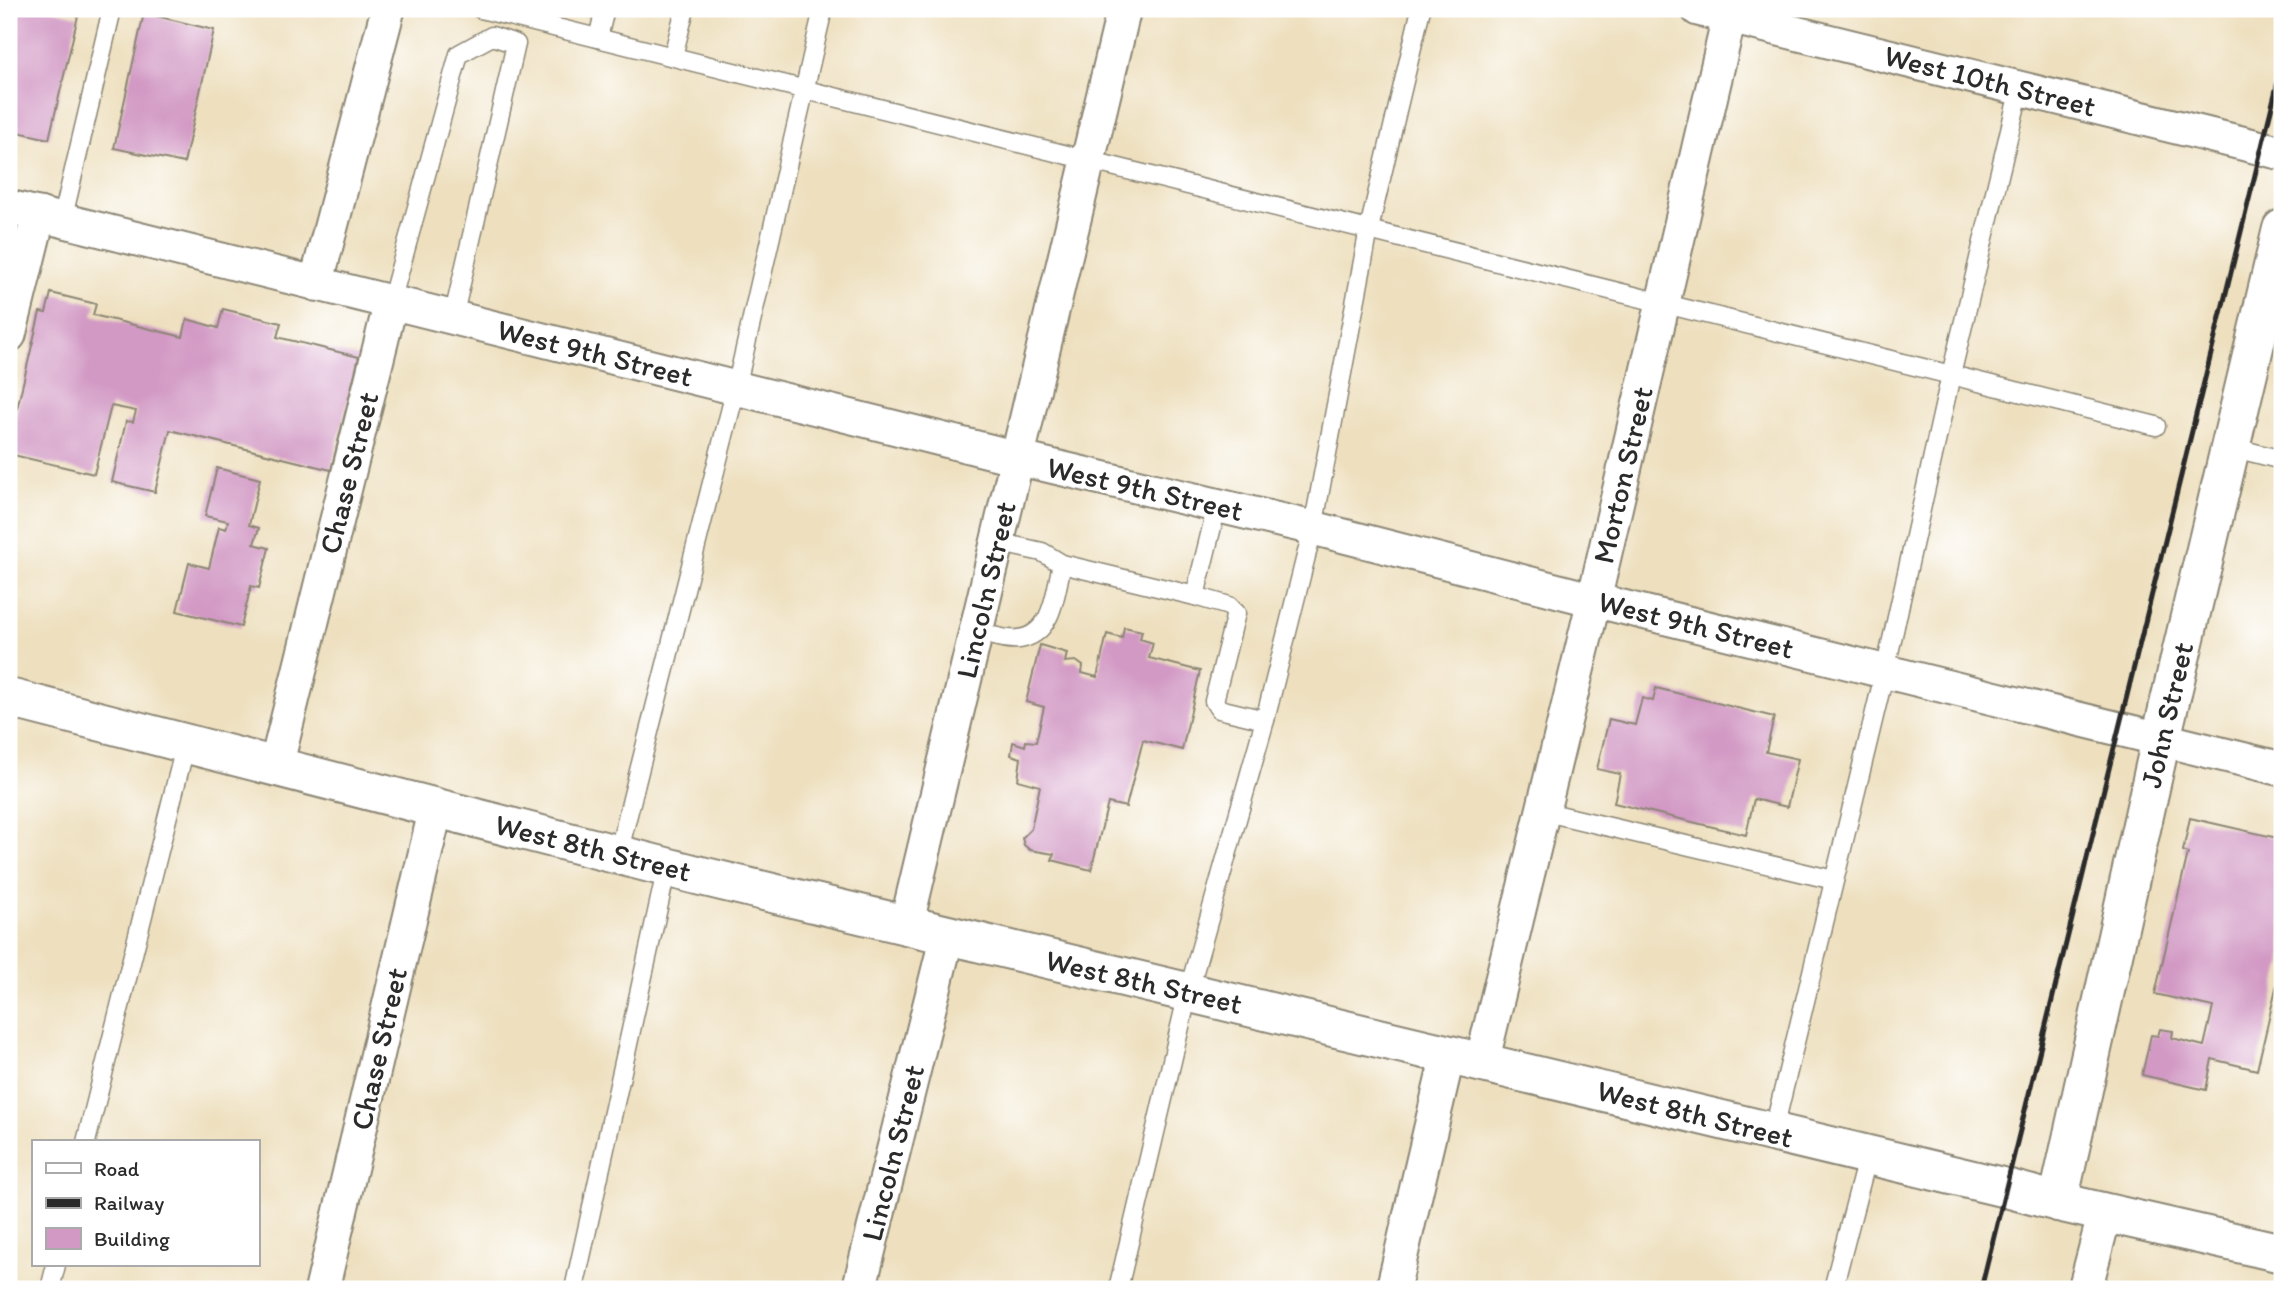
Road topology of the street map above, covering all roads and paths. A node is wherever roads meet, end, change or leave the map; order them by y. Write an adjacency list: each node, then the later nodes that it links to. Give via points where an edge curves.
1 (112, 9): 17 (lane)
2 (388, 9): 20 (street)
3 (605, 9): 11 (lane)
4 (685, 9): 12 (lane)
5 (823, 9): 13 (lane)
6 (1124, 9): 16 (street, Lincoln Street)
7 (1421, 9): 18 (lane)
8 (493, 10): 10 (lane); 11 (lane)
9 (1719, 11): 14 (street, West 10th Street); 22 (street, Morton Street)
10 (492, 36): 21 (lane, via 459,54); 23 (lane, via 516,44)
11 (598, 38): 12 (lane)
12 (673, 57): 13 (lane)
13 (804, 88): 16 (lane); 26 (lane)
14 (2020, 88): 15 (street, West 10th Street); 25 (lane)
15 (2282, 153)
16 (1089, 159): 18 (lane); 29 (street, Lincoln Street)
17 (36, 214): 20 (street, West 9th Street); 24 (street)
18 (1369, 229): 22 (lane); 32 (lane)
19 (2282, 229): 28 (street, John Street)
20 (316, 284): 21 (street, West 9th Street)
21 (391, 302): 23 (street, West 9th Street); 43 (street, Chase Street)
22 (1663, 302): 25 (lane); 36 (street, Morton Street)
23 (453, 318): 26 (street, West 9th Street)
24 (9, 335)
25 (1951, 374): 27 (lane); 38 (lane)
26 (736, 388): 29 (street, West 9th Street); 47 (lane)
27 (2156, 426)
28 (2231, 447): 30 (lane); 41 (street, John Street)
29 (1017, 458): 31 (street, West 9th Street); 33 (street, Lincoln Street)
30 (2282, 460)
31 (1217, 506): 32 (street, West 9th Street); 35 (lane)
32 (1313, 528): 36 (street, West 9th Street); 40 (lane)
33 (997, 542): 34 (lane, via 1042,552); 37 (street, Lincoln Street)
34 (1062, 564): 35 (lane); 37 (lane, via 1049,618 1041,630 1017,640)
35 (1195, 596): 40 (lane, via 1229,606 1236,613 1213,701 1219,709)
36 (1594, 600): 38 (street, West 9th Street); 46 (street, Morton Street)
37 (976, 632): 50 (street, Lincoln Street)
38 (1885, 671): 41 (street, West 9th Street); 49 (lane)
39 (9, 698): 42 (street, West 8th Street)
40 (1265, 720): 52 (lane)
41 (2161, 739): 44 (street, West 9th Street); 57 (street, John Street)
42 (186, 743): 43 (street, West 8th Street); 55 (lane)
43 (276, 766): 45 (street, West 8th Street)
44 (2282, 769)
45 (436, 808): 47 (street, West 8th Street); 62 (street, Chase Street)
46 (1542, 811): 49 (lane); 53 (street, Morton Street)
47 (618, 854): 48 (street, West 8th Street)
48 (667, 867): 50 (street, West 8th Street); 63 (lane)
49 (1834, 880): 54 (lane)
50 (906, 926): 51 (street, West 8th Street)
51 (947, 936): 52 (street, West 8th Street); 64 (street, Lincoln Street)
52 (1188, 993): 53 (street, West 8th Street); 65 (lane)
53 (1465, 1058): 54 (street, West 8th Street); 66 (street, Morton Street)
54 (1773, 1133): 56 (street, West 8th Street)
55 (87, 1140)
56 (1868, 1155): 57 (street, West 8th Street); 67 (lane)
57 (2058, 1202): 58 (street, West 8th Street)
58 (2105, 1213): 59 (street, West 8th Street); 68 (street)
59 (2282, 1252)
60 (56, 1266): 61 (lane)
61 (50, 1289)
62 (322, 1289)
63 (573, 1289)
64 (859, 1289)
65 (1118, 1289)
66 (1393, 1289)
67 (1833, 1289)
68 (2085, 1289)

